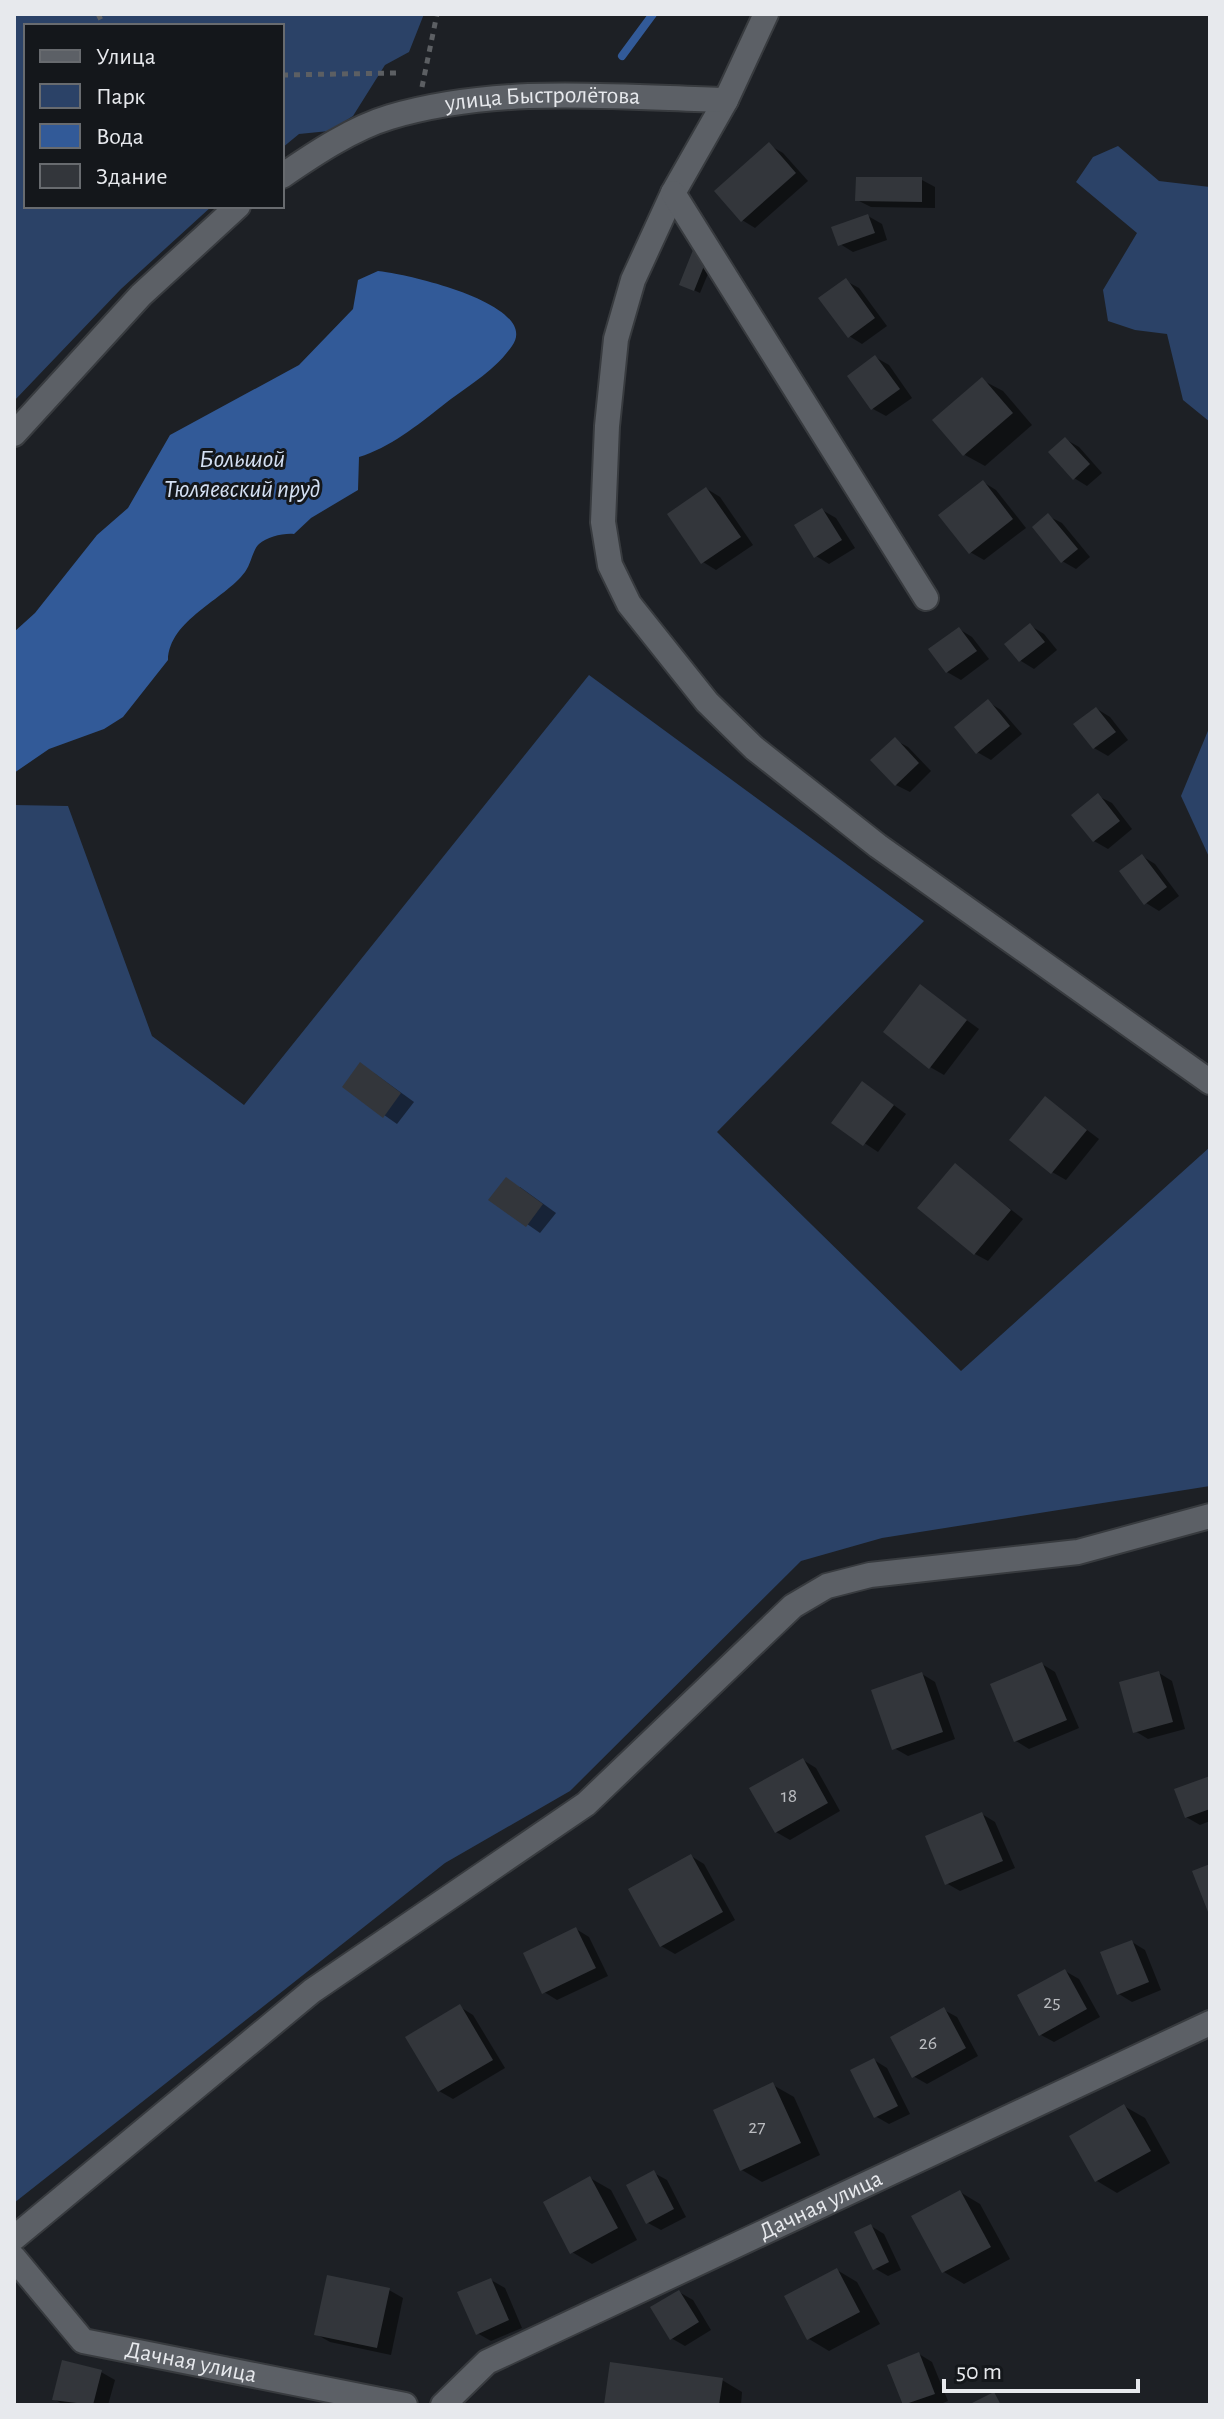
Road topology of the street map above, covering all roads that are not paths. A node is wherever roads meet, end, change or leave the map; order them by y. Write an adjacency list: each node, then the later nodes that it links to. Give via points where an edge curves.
1 (766, 14): 2 (street)
2 (726, 100): 3 (street, улица Быстролётова, via 560,95 474,100 387,118); 4 (street)
3 (284, 175)
4 (673, 193): 7 (street); 8 (street, via 633,280 616,339 603,522 610,565 629,604 707,702 754,748 878,846)
5 (236, 208): 6 (street, via 141,295)
6 (14, 434)
7 (926, 598)
8 (1210, 1082)
9 (1208, 1522): 11 (street, via 1078,1552 870,1575 827,1586 793,1606 586,1804 312,1991)
10 (1210, 2023): 14 (street, Дачная улица, via 487,2362)
11 (14, 2238)
12 (14, 2258): 13 (street, Дачная улица, via 83,2341)
13 (405, 2405)
14 (443, 2405)

